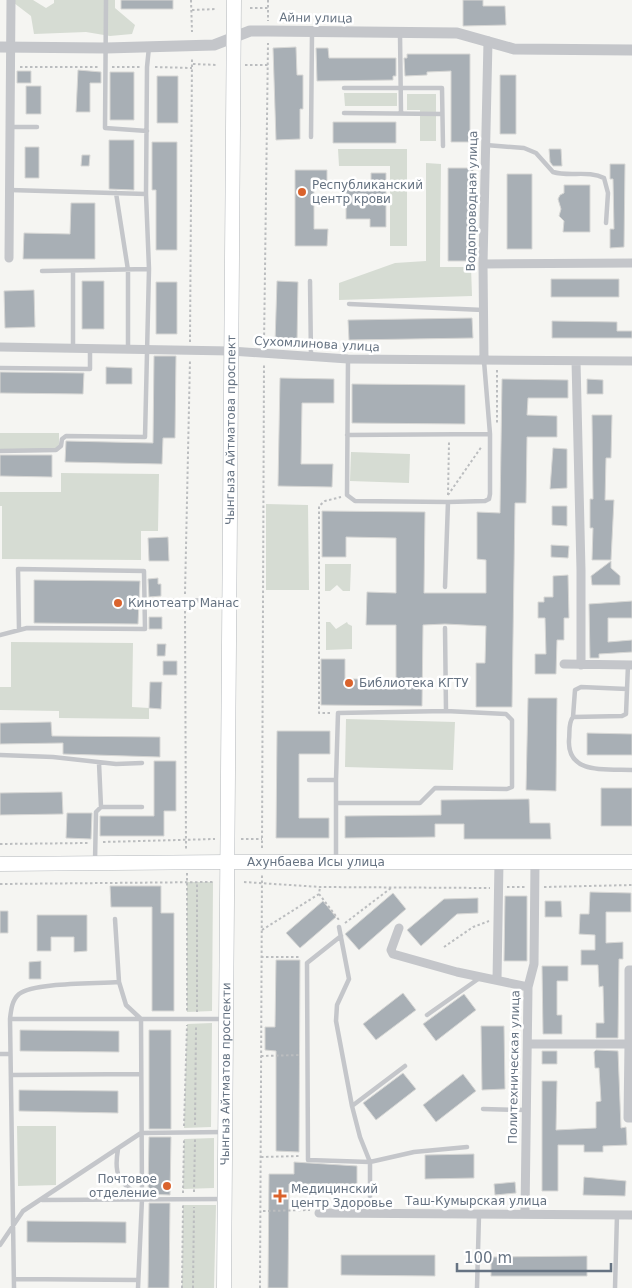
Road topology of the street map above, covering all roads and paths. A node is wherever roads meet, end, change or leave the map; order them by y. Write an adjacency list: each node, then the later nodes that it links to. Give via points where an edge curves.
1 (11, 0): 18 (street)
2 (106, 0): 19 (lane)
3 (191, 0): 9 (path)
4 (234, 0): 14 (main road, Чынгыза Айтматова проспект)
5 (268, 0): 7 (path)
6 (250, 8): 7 (path)
7 (268, 8): 10 (path)
8 (217, 9): 9 (path)
9 (191, 10): 12 (path)
10 (268, 21)
11 (312, 31): 13 (street, Айни улица); 14 (street, Айни улица, via 250,31); 38 (lane)
12 (192, 32)
13 (400, 32): 16 (street, Айни улица, via 457,33); 31 (lane)
14 (234, 37): 17 (street, Айни улица, via 214,45); 61 (main road, Чынгыза Айтматова проспект)
15 (268, 40): 25 (path)
16 (488, 41): 20 (street, Айни улица, via 514,49); 39 (street, Водопроводная улица)
17 (150, 46): 19 (street, Айни улица); 27 (lane)
18 (6, 47): 19 (street, Айни улица); 28 (street)
19 (106, 48): 26 (lane)
20 (632, 50)
21 (192, 55): 22 (path)
22 (192, 64): 23 (path); 29 (path)
23 (218, 65)
24 (246, 65): 25 (path)
25 (268, 65): 62 (path)
26 (105, 67): 27 (path); 28 (path); 37 (lane, via 105,128)
27 (147, 67): 29 (path); 37 (lane)
28 (10, 68): 36 (street)
29 (192, 68): 60 (path)
30 (344, 88): 31 (lane)
31 (401, 88): 33 (lane); 34 (lane, via 442,88)
32 (344, 113): 33 (lane)
33 (401, 113): 34 (lane)
34 (442, 114): 40 (lane)
35 (37, 127): 36 (lane)
36 (11, 128): 41 (street)
37 (147, 131): 43 (lane)
38 (311, 137)
39 (486, 145): 44 (lane, via 524,148 536,153 553,172 574,176 593,174 604,178 608,193); 47 (street, Водопроводная улица)
40 (442, 146)
41 (8, 190): 42 (lane); 45 (street)
42 (116, 193): 43 (lane); 49 (lane)
43 (146, 194): 48 (lane)
44 (606, 223)
45 (9, 258)
46 (632, 263): 47 (street)
47 (483, 264): 54 (street, Водопроводная улица)
48 (149, 268): 49 (lane); 59 (lane)
49 (128, 270): 51 (lane); 58 (lane)
50 (42, 271): 51 (lane)
51 (73, 271): 56 (lane)
52 (310, 281): 63 (lane)
53 (349, 304): 54 (lane)
54 (484, 310): 65 (street, Водопроводная улица)
55 (0, 347): 56 (street, Сухомлинова улица)
56 (73, 348): 57 (street, Сухомлинова улица)
57 (90, 348): 58 (street, Сухомлинова улица); 68 (lane, via 90,369)
58 (128, 349): 59 (street, Сухомлинова улица)
59 (147, 350): 60 (street, Сухомлинова улица); 72 (lane, via 145,437 66,436 56,450)
60 (190, 350): 61 (street, Сухомлинова улица); 79 (path)
61 (231, 351): 62 (street, Сухомлинова улица); 77 (main road, Чынгыза Айтматова проспект)
62 (264, 355): 63 (street, Сухомлинова улица); 102 (path)
63 (311, 357): 64 (street, Сухомлинова улица)
64 (348, 359): 65 (street, Сухомлинова улица); 70 (lane)
65 (484, 361): 66 (street, Сухомлинова улица); 69 (lane)
66 (576, 361): 67 (street, Сухомлинова улица); 84 (street)
67 (632, 361)
68 (0, 368)
69 (490, 434): 71 (lane); 73 (path); 75 (lane, via 489,499)
70 (347, 435): 71 (lane); 74 (lane)
71 (449, 435): 73 (path)
72 (0, 450)
73 (448, 495): 75 (path)
74 (347, 496): 75 (lane, via 355,501); 88 (path, via 325,501 319,506 318,713)
75 (448, 502): 76 (lane)
76 (445, 587)
77 (230, 600): 79 (lane); 107 (main road, Чынгыза Айтматова проспект)
78 (146, 601): 79 (lane); 81 (lane, via 145,629); 81 (lane, via 144,571 18,569)
79 (185, 601): 99 (path)
80 (445, 628): 87 (lane)
81 (18, 630): 82 (lane)
82 (0, 635)
83 (564, 664): 84 (street)
84 (581, 664): 85 (street)
85 (630, 665): 86 (lane)
86 (627, 689): 89 (lane, via 627,709 622,716); 89 (lane, via 581,687 575,690)
87 (446, 712): 88 (lane); 96 (lane, via 510,716 512,787 435,788 420,803)
88 (338, 713): 95 (lane)
89 (573, 717): 93 (lane, via 569,745 576,762 587,768)
90 (0, 755): 91 (lane)
91 (99, 763): 92 (lane); 98 (lane)
92 (142, 763)
93 (632, 770)
94 (309, 780): 95 (lane)
95 (336, 780): 96 (lane)
96 (336, 803): 108 (lane)
97 (142, 807): 98 (lane)
98 (101, 808): 103 (lane, via 96,812)
99 (186, 838): 100 (path); 103 (path); 106 (path)
100 (215, 839)
101 (241, 839): 102 (path)
102 (262, 839): 105 (path)
103 (95, 842): 104 (path); 112 (lane)
104 (0, 844)
105 (262, 848)
106 (186, 849)
107 (228, 862): 108 (main road, Ахунбаева Исы улица); 112 (main road, Ахунбаева Исы улица); 147 (main road, Чынгыз Айтматов проспекти)
108 (336, 862): 109 (main road, Ахунбаева Исы улица)
109 (499, 862): 110 (main road, Ахунбаева Исы улица); 126 (street)
110 (535, 862): 111 (main road, Ахунбаева Исы улица); 125 (street, Политехническая улица)
111 (632, 862)
112 (95, 863): 113 (main road, Ахунбаева Исы улица)
113 (0, 864)
114 (262, 871): 120 (path)
115 (187, 872): 116 (path)
116 (187, 882): 117 (path); 121 (path); 145 (path)
117 (197, 882): 118 (path); 146 (path)
118 (213, 882)
119 (244, 882): 120 (path)
120 (262, 882): 123 (path); 132 (path)
121 (0, 884)
122 (632, 885): 125 (path)
123 (320, 887): 124 (path); 127 (path)
124 (392, 887): 126 (path); 130 (path)
125 (535, 887): 126 (path); 141 (street, Политехническая улица, via 534,964)
126 (499, 888): 128 (street)
127 (319, 894): 130 (path, via 339,918); 132 (path)
128 (498, 918): 134 (path, via 473,927); 139 (street)
129 (115, 919): 140 (lane)
130 (339, 927): 133 (lane)
131 (399, 928): 138 (street, via 391,950 393,954)
132 (262, 930): 135 (path)
133 (341, 936): 152 (lane, via 308,964); 157 (lane, via 349,978 337,1005 336,1021)
134 (444, 946)
135 (261, 957): 136 (path); 153 (path)
136 (303, 957)
137 (632, 970): 149 (street, via 629,970)
138 (481, 977): 139 (street); 142 (lane)
139 (497, 980): 141 (street)
140 (119, 982): 143 (lane, via 36,987 20,994 13,1003); 144 (lane, via 126,1005)
141 (528, 987): 148 (street, Политехническая улица)
142 (427, 1015)
143 (10, 1019): 144 (lane); 151 (lane)
144 (141, 1019): 145 (lane); 155 (lane)
145 (187, 1019): 146 (lane); 161 (path)
146 (196, 1019): 147 (lane); 162 (path)
147 (226, 1019): 163 (main road, Чынгыз Айтматов проспекти)
148 (528, 1044): 149 (street); 159 (street, Политехническая улица)
149 (629, 1044): 160 (street, via 628,1118)
150 (0, 1054): 151 (lane)
151 (10, 1054): 156 (lane)
152 (308, 1054): 153 (path); 167 (lane)
153 (261, 1056): 168 (path)
154 (405, 1066): 157 (lane)
155 (140, 1074): 156 (lane); 164 (lane)
156 (11, 1075): 181 (lane)
157 (352, 1106): 169 (lane)
158 (483, 1109): 159 (lane)
159 (525, 1110): 178 (street, Политехническая улица)
160 (632, 1118)
161 (184, 1132): 162 (lane); 164 (lane); 170 (path)
162 (195, 1132): 163 (lane); 171 (path)
163 (226, 1132): 173 (main road, Чынгыз Айтматов проспекти)
164 (142, 1133): 166 (lane); 172 (lane)
165 (467, 1147): 169 (lane, via 414,1152)
166 (118, 1149): 172 (lane, via 115,1165 118,1180); 174 (lane)
167 (308, 1156): 168 (path); 169 (lane, via 308,1160)
168 (260, 1158): 190 (path)
169 (370, 1162): 177 (lane)
170 (183, 1198): 171 (lane); 172 (lane); 187 (path)
171 (194, 1198): 173 (lane); 188 (path)
172 (142, 1199): 174 (lane); 184 (lane)
173 (225, 1199): 189 (main road, Чынгыз Айтматов проспекти)
174 (40, 1200): 181 (lane, via 24,1211)
175 (320, 1213): 177 (street, Таш-Кумырская улица)
176 (479, 1213): 177 (street, Таш-Кумырская улица); 178 (street, Таш-Кумырская улица); 191 (lane)
177 (370, 1214)
178 (525, 1214): 179 (street, Таш-Кумырская улица)
179 (617, 1215): 180 (street, Таш-Кумырская улица); 192 (lane)
180 (632, 1215)
181 (13, 1226): 182 (lane); 183 (lane)
182 (0, 1245)
183 (14, 1279): 184 (lane); 185 (lane)
184 (138, 1280): 186 (lane)
185 (14, 1288)
186 (138, 1288)
187 (182, 1288)
188 (193, 1288)
189 (224, 1288)
190 (260, 1288)
191 (477, 1288)
192 (615, 1288)

